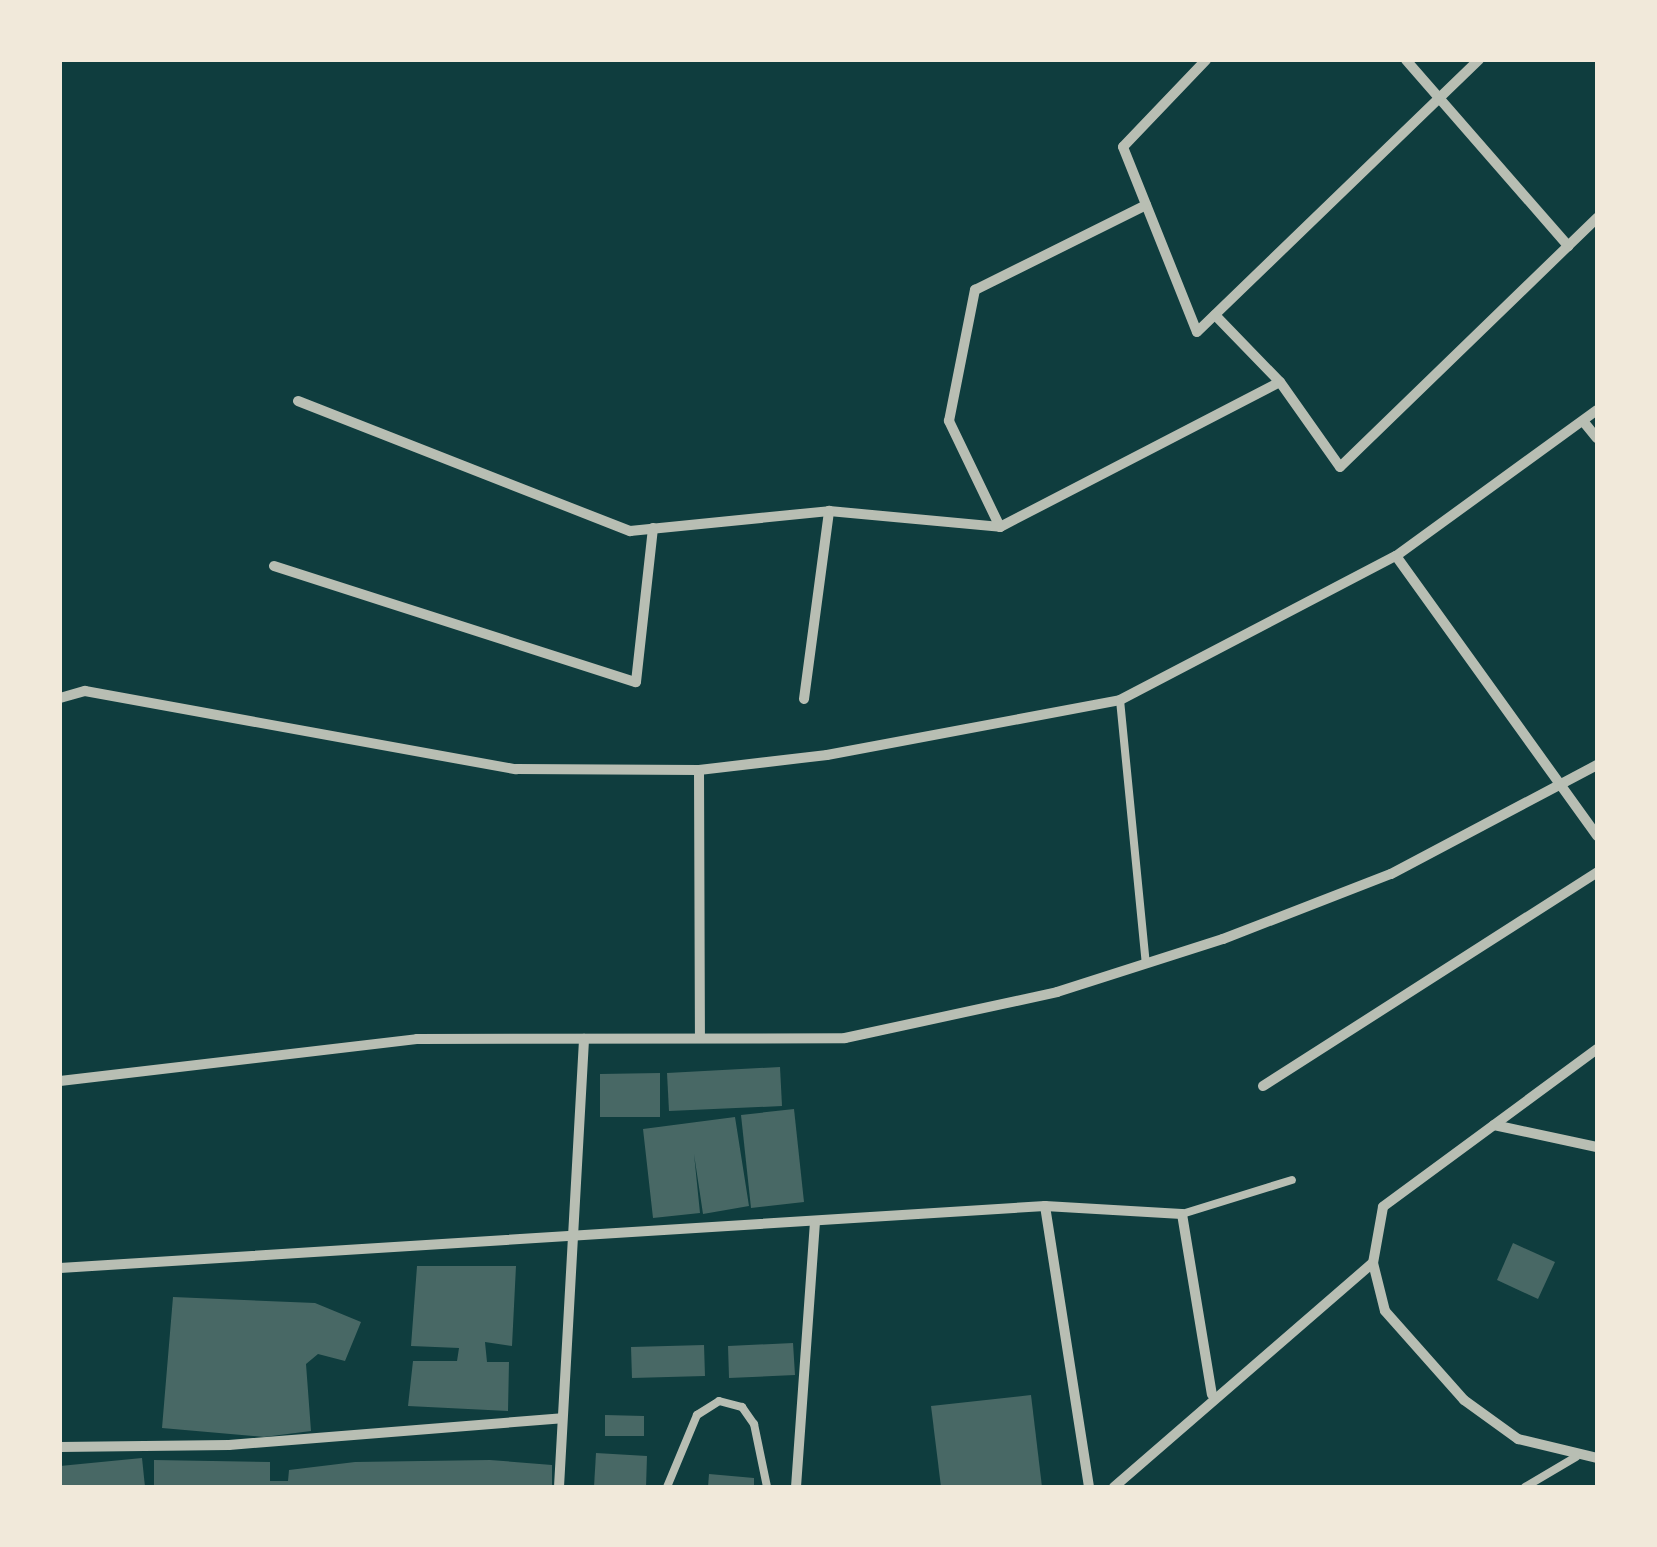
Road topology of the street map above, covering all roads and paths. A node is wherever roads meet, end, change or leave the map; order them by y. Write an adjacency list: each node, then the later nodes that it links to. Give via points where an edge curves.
1 (1206, 60): 5 (street, via 1123,147)
2 (1406, 60): 4 (street)
3 (1479, 60): 4 (street)
4 (1442, 95): 7 (street); 8 (street)
5 (1146, 205): 8 (street, via 1197,332); 15 (street, via 975,290 948,421)
6 (1597, 218): 7 (street)
7 (1568, 246): 9 (street, via 1340,467)
8 (1215, 315): 9 (street)
9 (1280, 382): 15 (street)
10 (298, 402): 16 (street, via 630,530)
11 (1597, 410): 12 (street)
12 (1583, 420): 13 (street); 17 (street)
13 (1597, 438)
14 (829, 511): 15 (street); 16 (street); 20 (street)
15 (1000, 527)
16 (653, 528): 18 (street, via 636,682)
17 (1396, 556): 21 (street); 24 (street)
18 (274, 566)
19 (60, 698): 23 (street, via 85,691 516,769)
20 (804, 699)
21 (1120, 700): 23 (street); 27 (lane)
22 (1597, 765): 24 (street)
23 (700, 770): 28 (street)
24 (1563, 790): 25 (street); 27 (street, via 1391,874)
25 (1597, 836)
26 (1597, 872): 32 (street)
27 (1146, 964): 28 (street, via 845,1038)
28 (700, 1038): 29 (street)
29 (584, 1039): 31 (street, via 417,1039); 39 (street)
30 (1597, 1049): 33 (street)
31 (60, 1081)
32 (1263, 1086)
33 (1494, 1125): 34 (street); 40 (street, via 1383,1207)
34 (1597, 1147)
35 (1292, 1180): 37 (lane)
36 (1045, 1206): 37 (street); 38 (street); 51 (street)
37 (1182, 1214): 42 (street)
38 (814, 1225): 39 (street); 50 (street)
39 (570, 1242): 41 (street); 43 (street)
40 (1373, 1263): 42 (street); 45 (street, via 1385,1311 1418,1358 1518,1439)
41 (60, 1268)
42 (1212, 1396): 52 (street)
43 (562, 1418): 44 (street, via 230,1445); 47 (street)
44 (60, 1447)
45 (1576, 1456): 46 (street); 53 (lane)
46 (1597, 1458)
47 (558, 1487)
48 (667, 1487): 49 (lane, via 697,1415 719,1401 742,1406 754,1424)
49 (767, 1487)
50 (796, 1487)
51 (1089, 1487)
52 (1114, 1487)
53 (1525, 1487)

